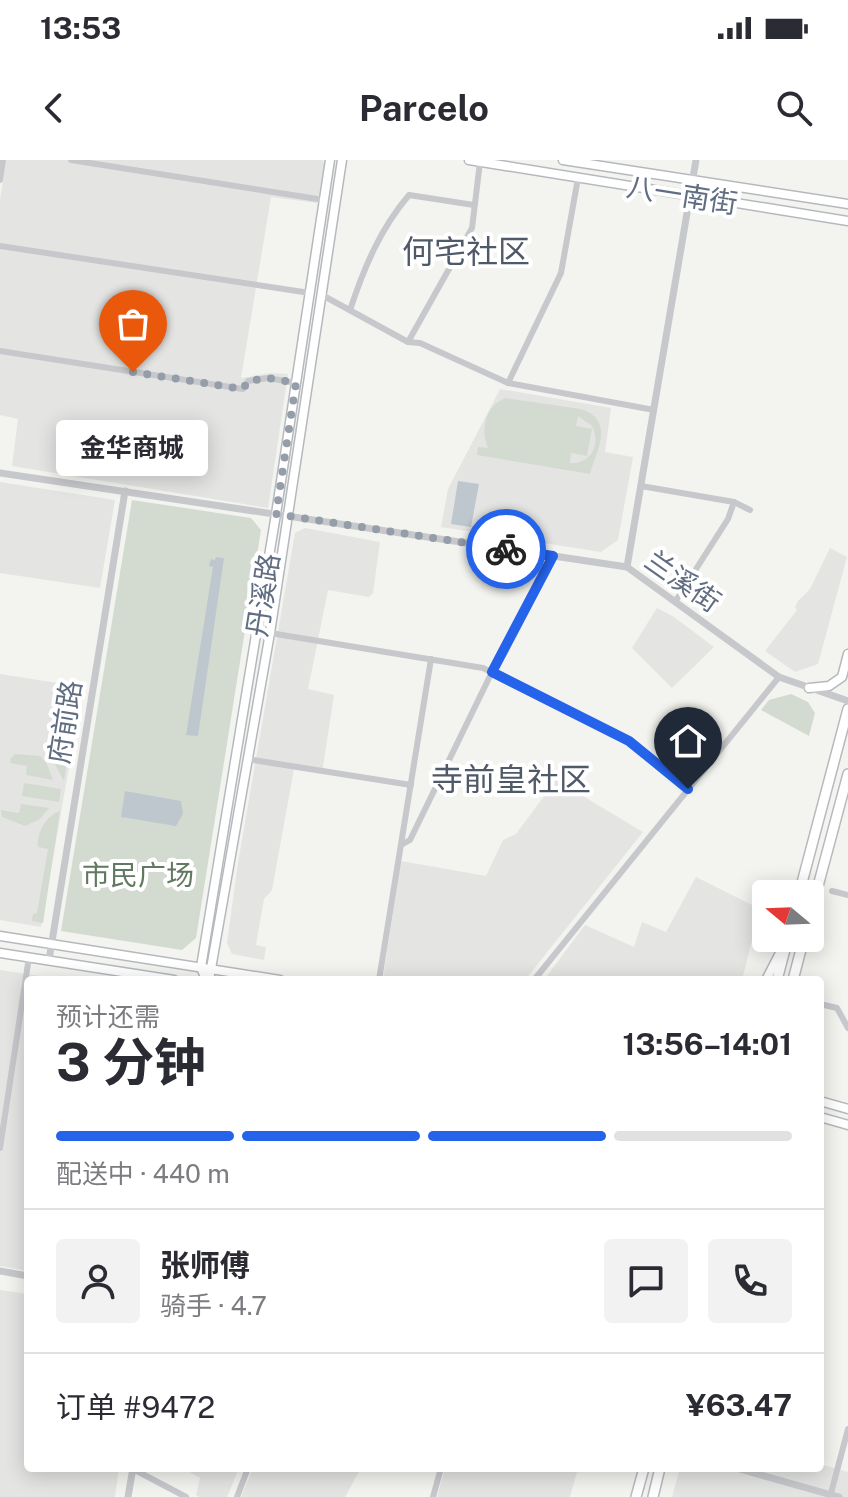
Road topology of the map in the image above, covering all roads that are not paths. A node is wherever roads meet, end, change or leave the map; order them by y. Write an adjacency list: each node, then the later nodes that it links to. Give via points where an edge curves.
1 (3, 160): 10 (street)
2 (71, 160): 13 (street)
3 (330, 160): 13 (main road, 丹溪路)
4 (342, 160): 19 (main road, 丹溪路)
5 (469, 160): 8 (main road, 八一南街)
6 (563, 160): 11 (main road, 八一南街)
7 (696, 160): 11 (street)
8 (480, 162): 9 (main road, 八一南街); 15 (street)
9 (578, 178): 12 (main road, 八一南街); 24 (street, via 561,273)
10 (0, 180)
11 (692, 180): 12 (street); 14 (main road, 八一南街)
12 (690, 196): 16 (main road, 八一南街); 25 (street)
13 (324, 200): 18 (main road, 丹溪路)
14 (848, 204)
15 (474, 205): 20 (street, via 409,195 376,243); 21 (street, via 472,228)
16 (848, 221)
17 (0, 246): 18 (street)
18 (310, 293): 23 (main road, 丹溪路)
19 (322, 295): 20 (street); 32 (main road, 丹溪路)
20 (350, 310): 21 (street)
21 (408, 342): 24 (street)
22 (0, 351): 23 (street, via 243,389 248,381 268,378)
23 (296, 383): 31 (main road, 丹溪路)
24 (508, 383): 25 (street)
25 (654, 410): 27 (street)
26 (0, 473): 28 (street, 兰溪街)
27 (641, 486): 29 (street); 34 (street)
28 (125, 491): 31 (street, 兰溪街); 56 (street, 府前路)
29 (734, 502): 30 (street); 35 (street)
30 (750, 510)
31 (276, 514): 32 (street, 兰溪街); 63 (main road, 丹溪路)
32 (289, 517): 33 (street, 兰溪街); 36 (main road, 丹溪路)
33 (553, 556): 34 (street, 兰溪街); 39 (street)
34 (627, 567): 35 (street, 兰溪街)
35 (675, 602): 40 (street, 兰溪街)
36 (270, 633): 38 (street); 44 (main road, 丹溪路)
37 (848, 654): 41 (main road, via 842,677 829,686)
38 (431, 659): 39 (street); 46 (street)
39 (492, 672): 47 (street, via 629,741); 50 (street, via 410,840)
40 (779, 677): 41 (street, 兰溪街); 47 (street)
41 (809, 688): 42 (street, 兰溪街)
42 (848, 701)
43 (848, 709): 51 (main road)
44 (247, 759): 46 (street); 64 (main road, 丹溪路)
45 (848, 774): 49 (main road)
46 (411, 785): 50 (street)
47 (688, 789): 71 (street)
48 (848, 793): 49 (main road)
49 (840, 803): 52 (main road)
50 (401, 845): 70 (street)
51 (803, 880)
52 (820, 880)
53 (832, 891): 54 (street)
54 (848, 895)
55 (0, 936): 56 (main road)
56 (51, 943): 62 (street, 府前路); 63 (main road)
57 (781, 952): 72 (main road)
58 (785, 952): 73 (main road)
59 (800, 952): 74 (main road)
60 (0, 953): 61 (main road)
61 (29, 957): 62 (main road); 65 (street)
62 (49, 960): 66 (main road)
63 (201, 967): 64 (main road); 67 (main road, 丹溪路)
64 (211, 968): 68 (main road, 丹溪路); 69 (main road)
65 (26, 976)
66 (149, 976)
67 (206, 976)
68 (209, 976)
69 (257, 976)
70 (380, 976)
71 (537, 976)
72 (768, 976)
73 (778, 976)
74 (794, 976)
75 (24, 985): 78 (street)
76 (824, 1005): 77 (street, via 837,1008)
77 (848, 1028)
78 (4, 1096): 83 (street)
79 (824, 1102): 80 (main road)
80 (848, 1109)
81 (824, 1118): 82 (main road)
82 (848, 1125)
83 (0, 1148)
84 (0, 1271): 85 (street)
85 (24, 1275)
86 (848, 1429): 94 (street)
87 (132, 1472): 95 (street)
88 (139, 1472): 96 (street)
89 (246, 1472): 97 (street)
90 (440, 1472): 98 (street)
91 (643, 1472): 99 (main road)
92 (659, 1472): 100 (main road)
93 (749, 1472): 94 (street)
94 (830, 1496): 101 (street)
95 (128, 1497)
96 (186, 1497)
97 (237, 1497)
98 (433, 1497)
99 (636, 1497)
100 (653, 1497)
101 (839, 1497)

